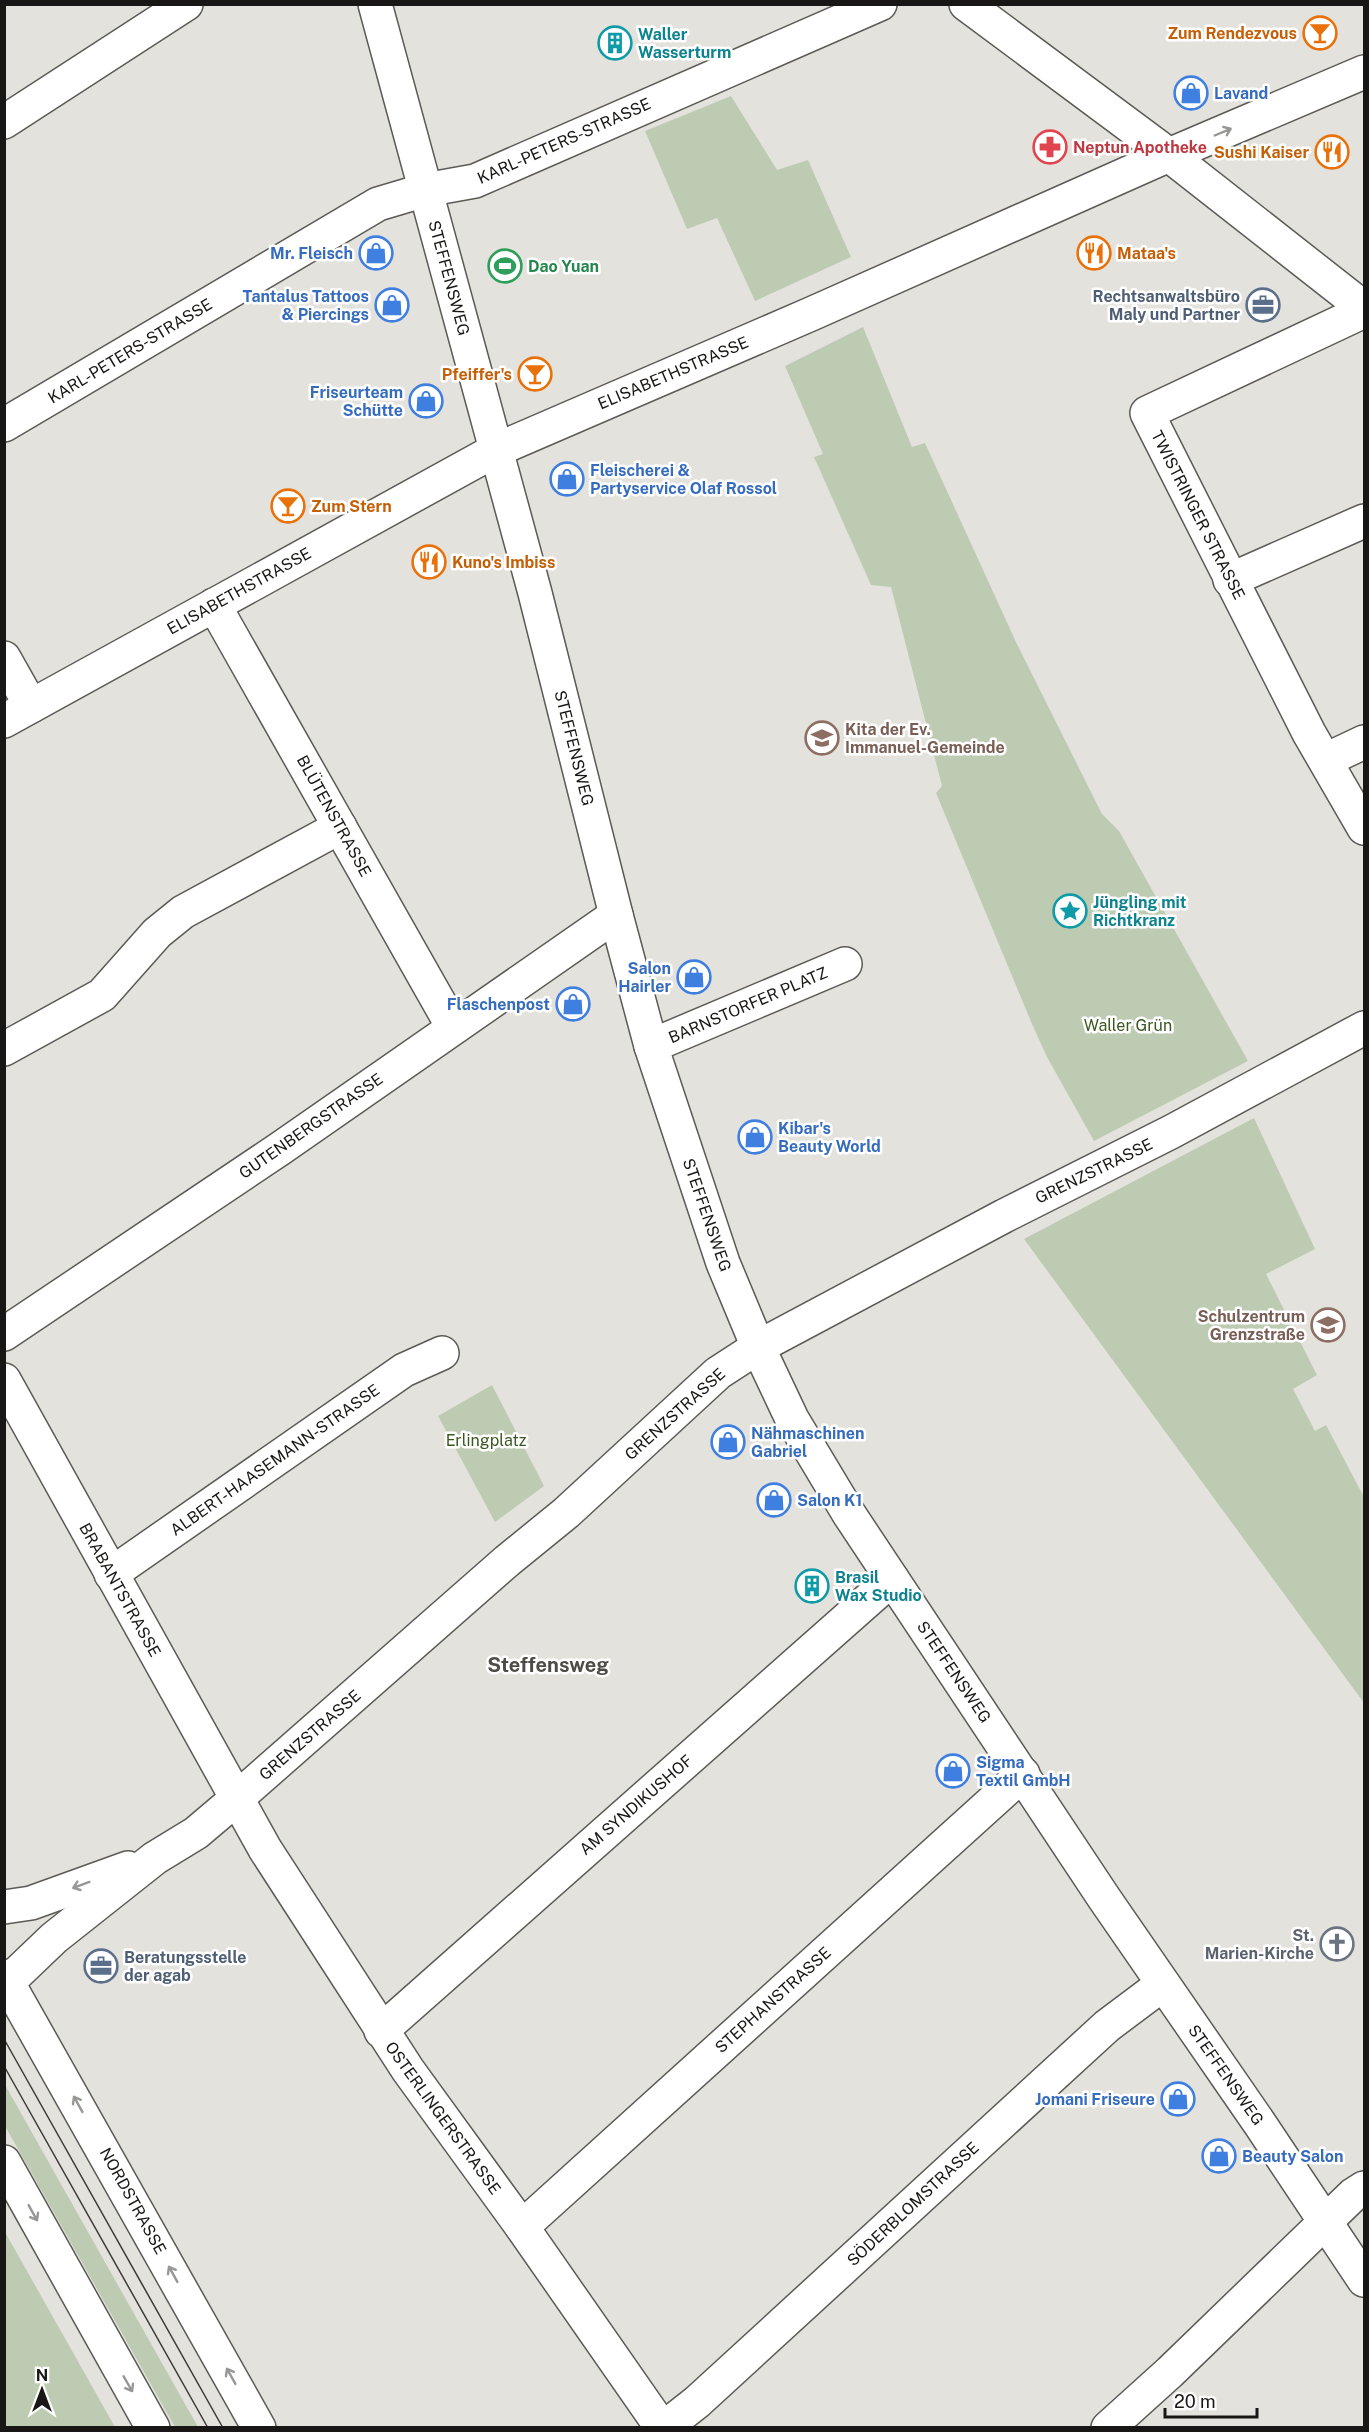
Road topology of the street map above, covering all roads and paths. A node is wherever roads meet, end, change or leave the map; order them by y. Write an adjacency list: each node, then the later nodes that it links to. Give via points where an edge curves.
1 (186, 4): 6 (street)
2 (375, 4): 8 (street, STEFFENSWEG)
3 (880, 4): 8 (street, KARL-PETERS-STRASSE, via 475,181)
4 (966, 4): 7 (street)
5 (1365, 72): 7 (street, ELISABETHSTRASSE, one-way to 5)
6 (4, 122)
7 (1169, 155): 9 (street); 11 (street, ELISABETHSTRASSE)
8 (425, 190): 10 (street, KARL-PETERS-STRASSE, via 378,204); 11 (street, STEFFENSWEG)
9 (1365, 309): 13 (street, TWISTRINGER STRASSE, via 1147,413)
10 (4, 425)
11 (496, 450): 14 (street, ELISABETHSTRASSE); 21 (street, STEFFENSWEG)
12 (1365, 521): 13 (street)
13 (1230, 580): 18 (street, TWISTRINGER STRASSE)
14 (214, 605): 16 (street, ELISABETHSTRASSE); 19 (street, BLÜTENSTRASSE)
15 (4, 658): 16 (street)
16 (18, 714)
17 (1365, 742): 18 (street)
18 (1326, 760): 20 (street, TWISTRINGER STRASSE)
19 (340, 827): 23 (street, BLÜTENSTRASSE); 26 (street, via 183,912 157,933 102,994)
20 (1365, 828)
21 (616, 915): 23 (street, GUTENBERGSTRASSE); 25 (street, STEFFENSWEG)
22 (845, 964): 25 (street, BARNSTORFER PLATZ)
23 (453, 1027): 27 (street, GUTENBERGSTRASSE)
24 (1365, 1028): 28 (street, GRENZSTRASSE)
25 (651, 1046): 28 (street, STEFFENSWEG, via 723,1263)
26 (4, 1049)
27 (4, 1334)
28 (758, 1347): 32 (street, STEFFENSWEG, via 792,1419); 34 (street, GRENZSTRASSE, via 717,1373 566,1513)
29 (442, 1353): 31 (street, ALBERT-HAASEMANN-STRASSE, via 404,1370)
30 (4, 1380): 31 (street, BRABANTSTRASSE)
31 (111, 1574): 34 (street, BRABANTSTRASSE)
32 (892, 1579): 33 (street, STEFFENSWEG); 39 (street, AM SYNDIKUSHOF)
33 (1023, 1774): 38 (street, STEFFENSWEG); 43 (street, STEPHANSTRASSE)
34 (235, 1800): 35 (street, GRENZSTRASSE, via 196,1833); 39 (street, OSTERLINGERSTRASSE)
35 (155, 1858): 36 (street, GRENZSTRASSE, one-way to 36, via 31,1902); 37 (street, GRENZSTRASSE)
36 (4, 1907)
37 (6, 1979): 46 (street, NORDSTRASSE, one-way to 37)
38 (1163, 1984): 42 (street, STEFFENSWEG); 47 (street, SÖDERBLOMSTRASSE, via 1107,2026 697,2402)
39 (381, 2031): 43 (street, OSTERLINGERSTRASSE)
40 (4, 2162): 45 (street, one-way to 45)
41 (1365, 2188): 42 (street)
42 (1325, 2223): 44 (street, STEFFENSWEG); 48 (street)
43 (522, 2227): 47 (street, OSTERLINGERSTRASSE)
44 (1365, 2280)
45 (153, 2427)
46 (259, 2427)
47 (663, 2427)
48 (1108, 2427)

